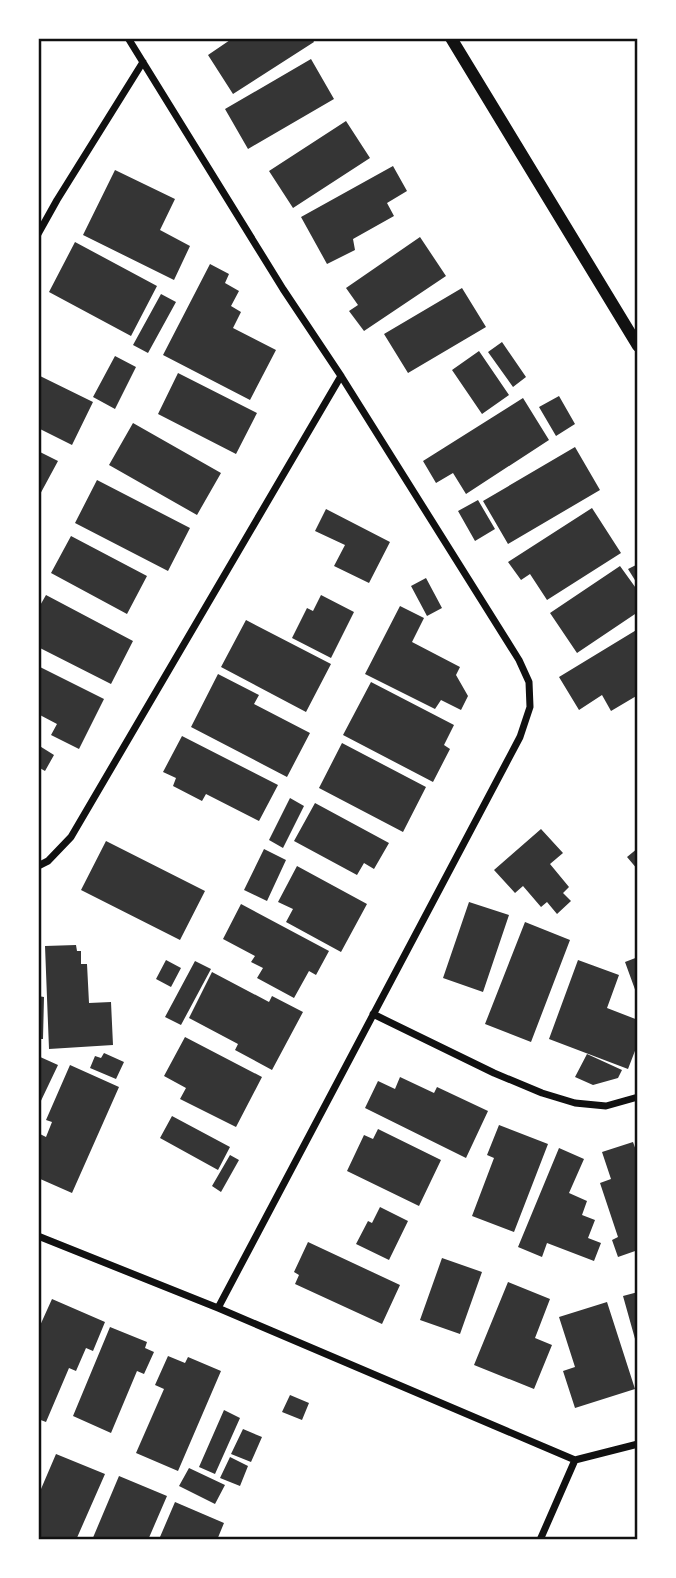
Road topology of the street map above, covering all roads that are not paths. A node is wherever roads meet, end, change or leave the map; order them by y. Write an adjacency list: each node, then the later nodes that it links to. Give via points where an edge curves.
1 (128, 38): 3 (street)
2 (451, 38): 5 (street)
3 (143, 62): 4 (street); 6 (street)
4 (38, 234)
5 (638, 346)
6 (341, 376): 7 (street, via 71,837); 8 (street, via 529,682 530,707 520,737)
7 (38, 866)
8 (373, 1014): 9 (street, via 494,1073 564,1100 606,1106); 11 (street)
9 (638, 1097)
10 (38, 1236): 11 (street)
11 (218, 1308): 13 (street)
12 (638, 1444): 13 (street)
13 (575, 1460): 14 (street)
14 (540, 1539)

